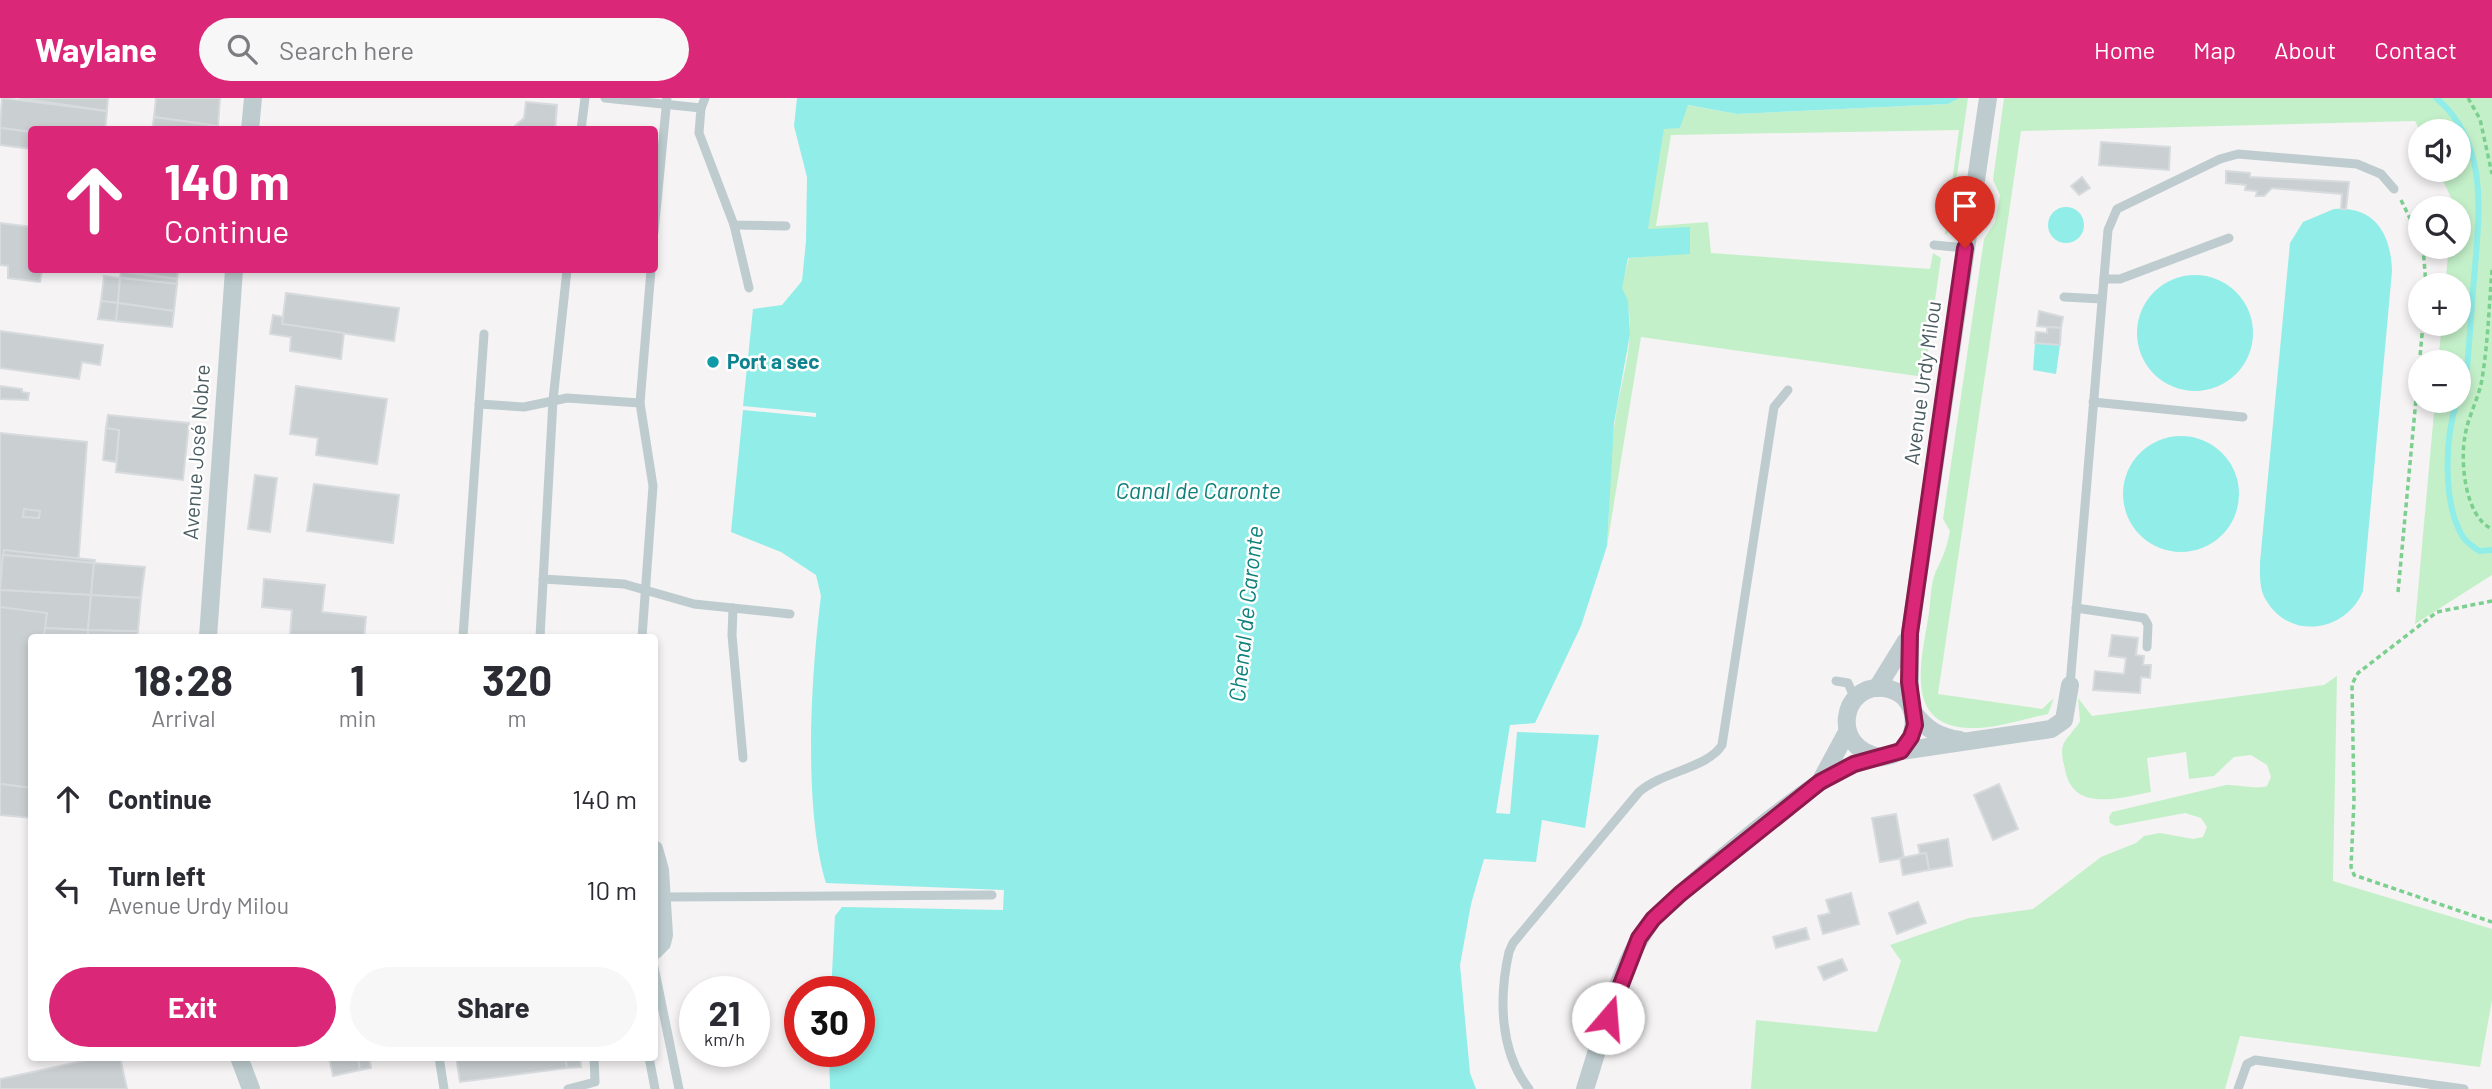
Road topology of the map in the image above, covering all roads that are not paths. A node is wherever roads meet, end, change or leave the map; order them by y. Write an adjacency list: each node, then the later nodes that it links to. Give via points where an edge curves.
1 (254, 98): 8 (street)
2 (585, 98): 9 (lane)
3 (605, 98): 6 (lane)
4 (705, 98): 7 (lane)
5 (1988, 98): 16 (street, Avenue Urdy Milou)
6 (667, 101): 7 (lane); 11 (lane)
7 (701, 108): 12 (lane, via 699,133)
8 (250, 126)
9 (582, 126)
10 (2394, 189): 20 (lane, via 2381,174 2357,164 2238,154 2220,159 2117,209 2108,230)
11 (658, 192)
12 (734, 225): 13 (lane); 21 (lane)
13 (786, 226)
14 (2229, 239): 20 (lane, via 2120,279)
15 (1934, 245): 16 (lane)
16 (1965, 248): 36 (street, Avenue Urdy Milou)
17 (234, 273): 37 (street, Avenue José Nobre)
18 (567, 273): 26 (lane)
19 (651, 273): 28 (lane)
20 (2104, 279): 23 (lane)
21 (749, 288)
22 (2064, 297): 23 (lane)
23 (2102, 299): 27 (lane)
24 (484, 334): 29 (lane)
25 (1788, 390): 67 (lane, via 1774,407 1723,745 1712,756 1649,782 1509,952 1502,1007 1514,1063)
26 (553, 400): 28 (lane); 29 (lane, via 524,407); 31 (lane)
27 (2094, 402): 30 (lane); 34 (lane)
28 (640, 403): 32 (lane, via 653,486)
29 (479, 404): 38 (lane)
30 (2244, 417)
31 (543, 579): 32 (lane); 39 (lane)
32 (645, 589): 33 (lane, via 681,601); 40 (lane)
33 (733, 608): 35 (lane); 51 (lane)
34 (2076, 608): 41 (lane, via 2144,618); 43 (lane)
35 (790, 614)
36 (1910, 633): 44 (street, Avenue Urdy Milou); 46 (street, Avenue Urdy Milou)
37 (208, 634)
38 (463, 634)
39 (540, 634)
40 (642, 634)
41 (2147, 647)
42 (1836, 681): 45 (lane, via 1848,683)
43 (2070, 685): 48 (street, via 2067,713 2060,725)
44 (1877, 688): 45 (street); 46 (street, via 1895,691)
45 (1855, 701): 47 (street, via 1846,717)
46 (1912, 709): 48 (street, via 1935,734); 49 (street, via 1911,737)
47 (1847, 732): 50 (street, via 1858,749); 52 (street)
48 (1966, 741): 49 (street)
49 (1901, 751): 50 (street)
50 (1881, 757): 52 (street, via 1854,764)
51 (743, 758)
52 (1820, 782): 68 (street, via 1653,919 1624,971)
53 (658, 863): 55 (street)
54 (992, 895): 55 (lane)
55 (662, 897): 56 (street, via 664,935)
56 (658, 947)
57 (658, 987): 66 (lane)
58 (240, 1061): 62 (street)
59 (440, 1061): 63 (lane)
60 (594, 1061): 64 (lane, via 595,1082)
61 (650, 1061): 65 (lane)
62 (251, 1089)
63 (444, 1089)
64 (568, 1089)
65 (655, 1089)
66 (679, 1089)
67 (1529, 1089)
68 (1585, 1089)
69 (2238, 1089): 70 (lane, via 2247,1064 2255,1060)
70 (2464, 1089)

